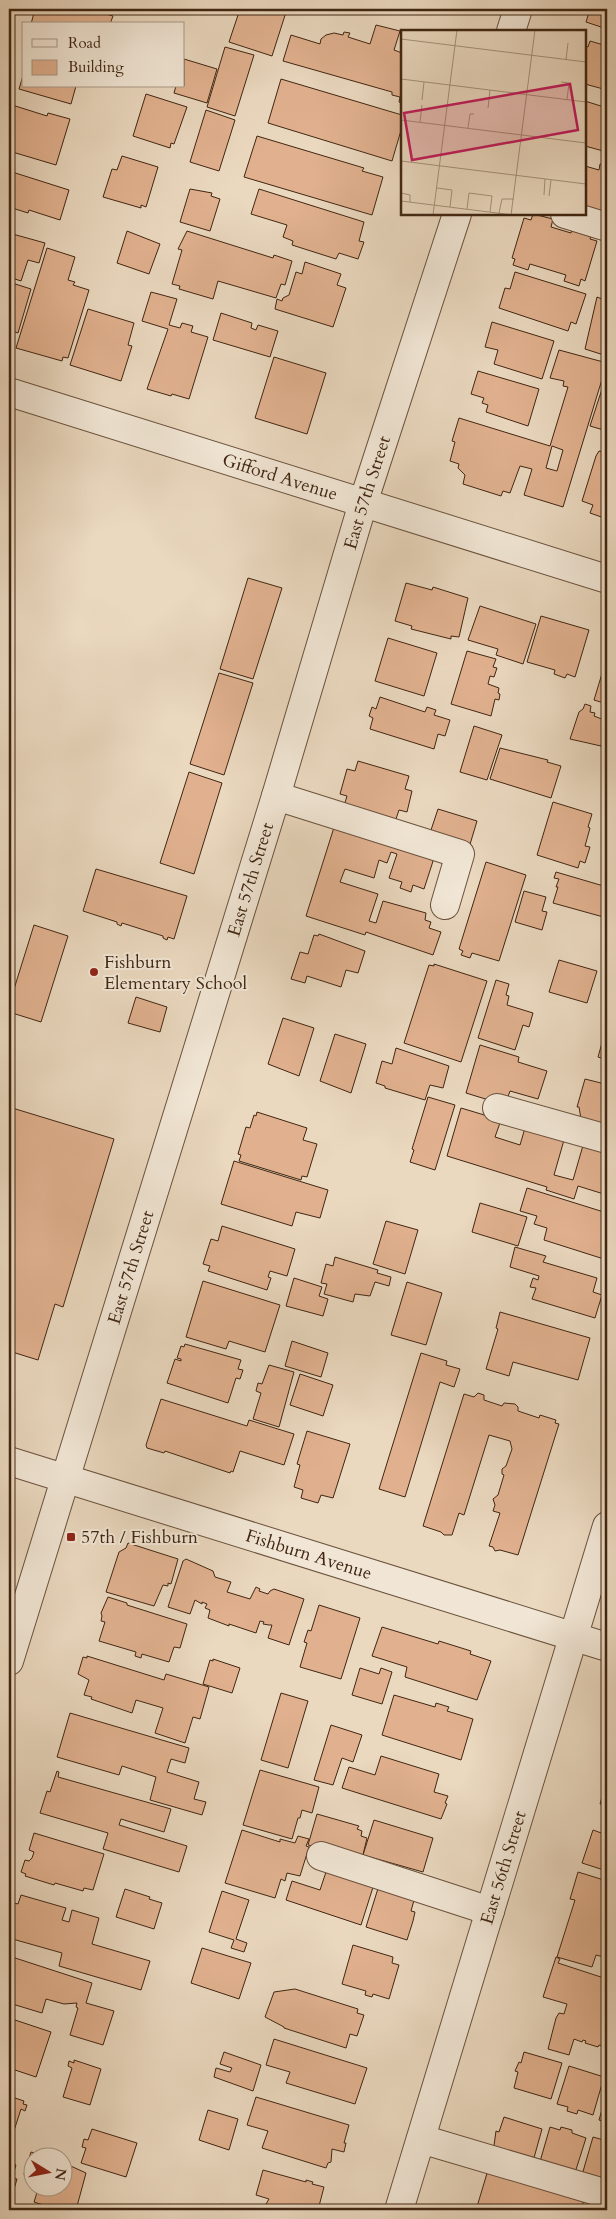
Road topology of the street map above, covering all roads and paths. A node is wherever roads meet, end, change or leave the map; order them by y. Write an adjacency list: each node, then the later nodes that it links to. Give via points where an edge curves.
1 (518, 9): 2 (street)
2 (511, 30)
3 (456, 215): 7 (street, East 57th Street)
4 (568, 215): 5 (street)
5 (607, 227)
6 (9, 392): 7 (street, Gifford Avenue)
7 (363, 503): 8 (street, Gifford Avenue); 9 (street, East 57th Street)
8 (607, 579)
9 (276, 796): 10 (street, via 460,854); 14 (street, East 57th Street)
10 (445, 905)
11 (497, 1108): 12 (street)
12 (607, 1139)
13 (9, 1461): 14 (street, Fishburn Avenue)
14 (65, 1479): 16 (street, Fishburn Avenue); 18 (street, East 57th Street)
15 (607, 1526): 16 (street, East 56th Street)
16 (574, 1637): 17 (street, Fishburn Avenue); 20 (street, East 56th Street)
17 (607, 1647)
18 (9, 1661)
19 (321, 1856): 20 (street)
20 (490, 1911): 21 (street, East 56th Street)
21 (421, 2139): 22 (street); 23 (street, East 56th Street)
22 (607, 2194)
23 (399, 2210)

